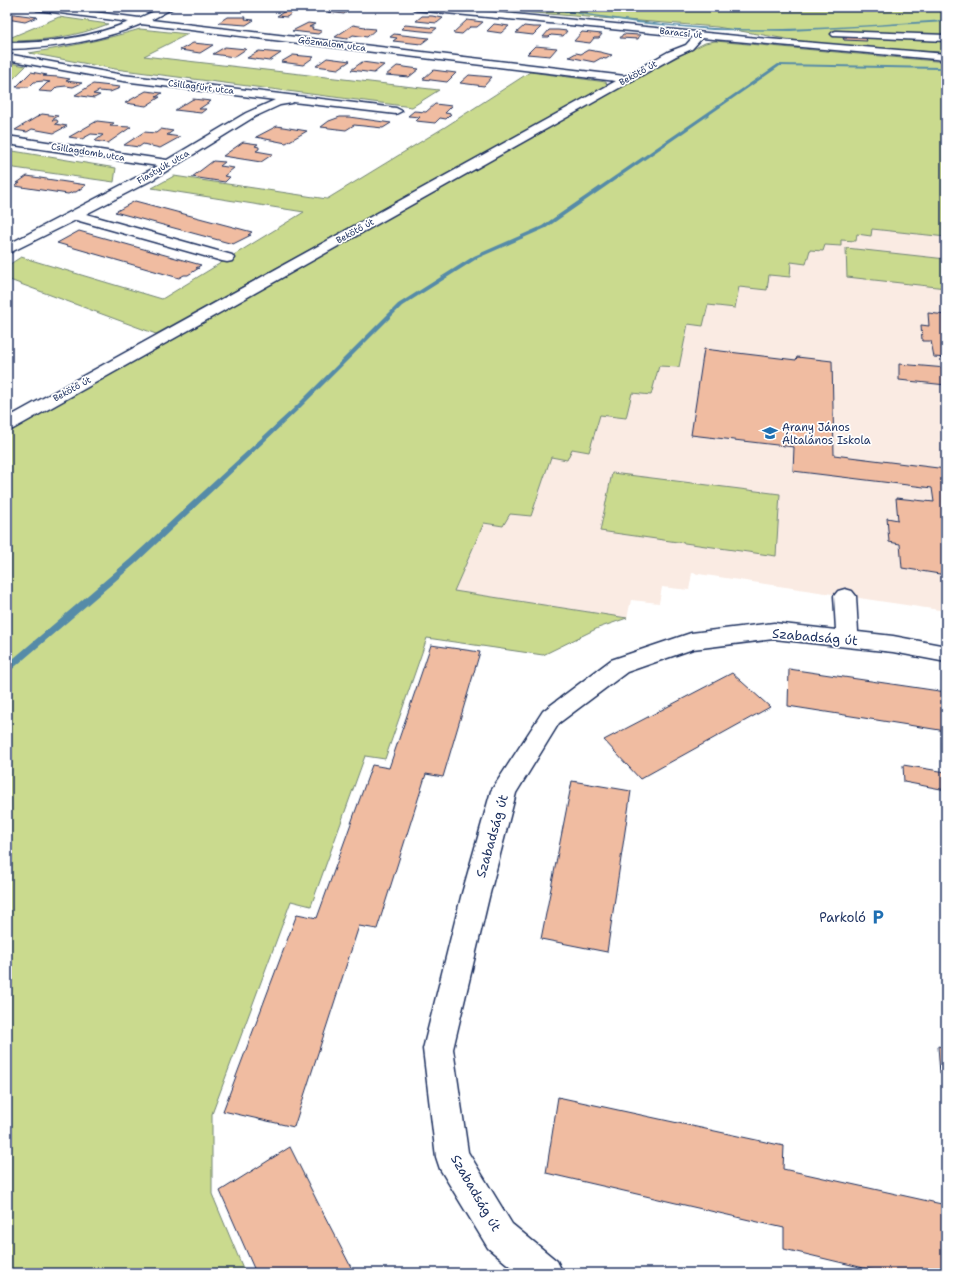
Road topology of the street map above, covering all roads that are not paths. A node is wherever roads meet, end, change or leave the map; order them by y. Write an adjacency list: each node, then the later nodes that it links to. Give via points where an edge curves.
1 (37, 7): 5 (street, Gőzmalom utca)
2 (171, 7): 5 (street)
3 (415, 7): 4 (street, Baracsi út)
4 (436, 8): 7 (street, Baracsi út)
5 (140, 21): 12 (street, via 100,36); 16 (street, Gőzmalom utca)
6 (829, 34): 9 (street)
7 (700, 35): 10 (street, Baracsi út); 16 (street, Bekötő út, via 689,47)
8 (806, 36): 10 (street, via 784,36)
9 (946, 38)
10 (768, 42): 14 (street, Baracsi út)
11 (7, 46): 12 (street)
12 (30, 46): 15 (street, via 13,54)
13 (7, 57): 15 (street, Csillagfürt utca)
14 (946, 57)
15 (20, 59): 17 (street, Csillagfürt utca, via 123,78)
16 (627, 79): 26 (street, Bekötő út)
17 (236, 92): 18 (street, Csillagfürt utca); 20 (street, via 255,101 256,108)
18 (306, 100): 19 (street, Csillagfürt utca); 20 (street, Fiastyúk utca, via 278,102)
19 (396, 111)
20 (250, 115): 22 (street, Fiastyúk utca)
21 (7, 140): 22 (street, Csillagdomb utca)
22 (170, 164): 23 (street, Fiastyúk utca)
23 (74, 215): 24 (street, Fiastyúk utca); 25 (street)
24 (7, 250)
25 (227, 258)
26 (7, 425)
27 (845, 596): 28 (street)
28 (847, 639): 29 (street, Szabadság út); 30 (street, Szabadság út, via 774,631 691,641 619,666 552,717 504,791 438,1049 452,1157 500,1236)
29 (946, 654)
30 (545, 1273)

